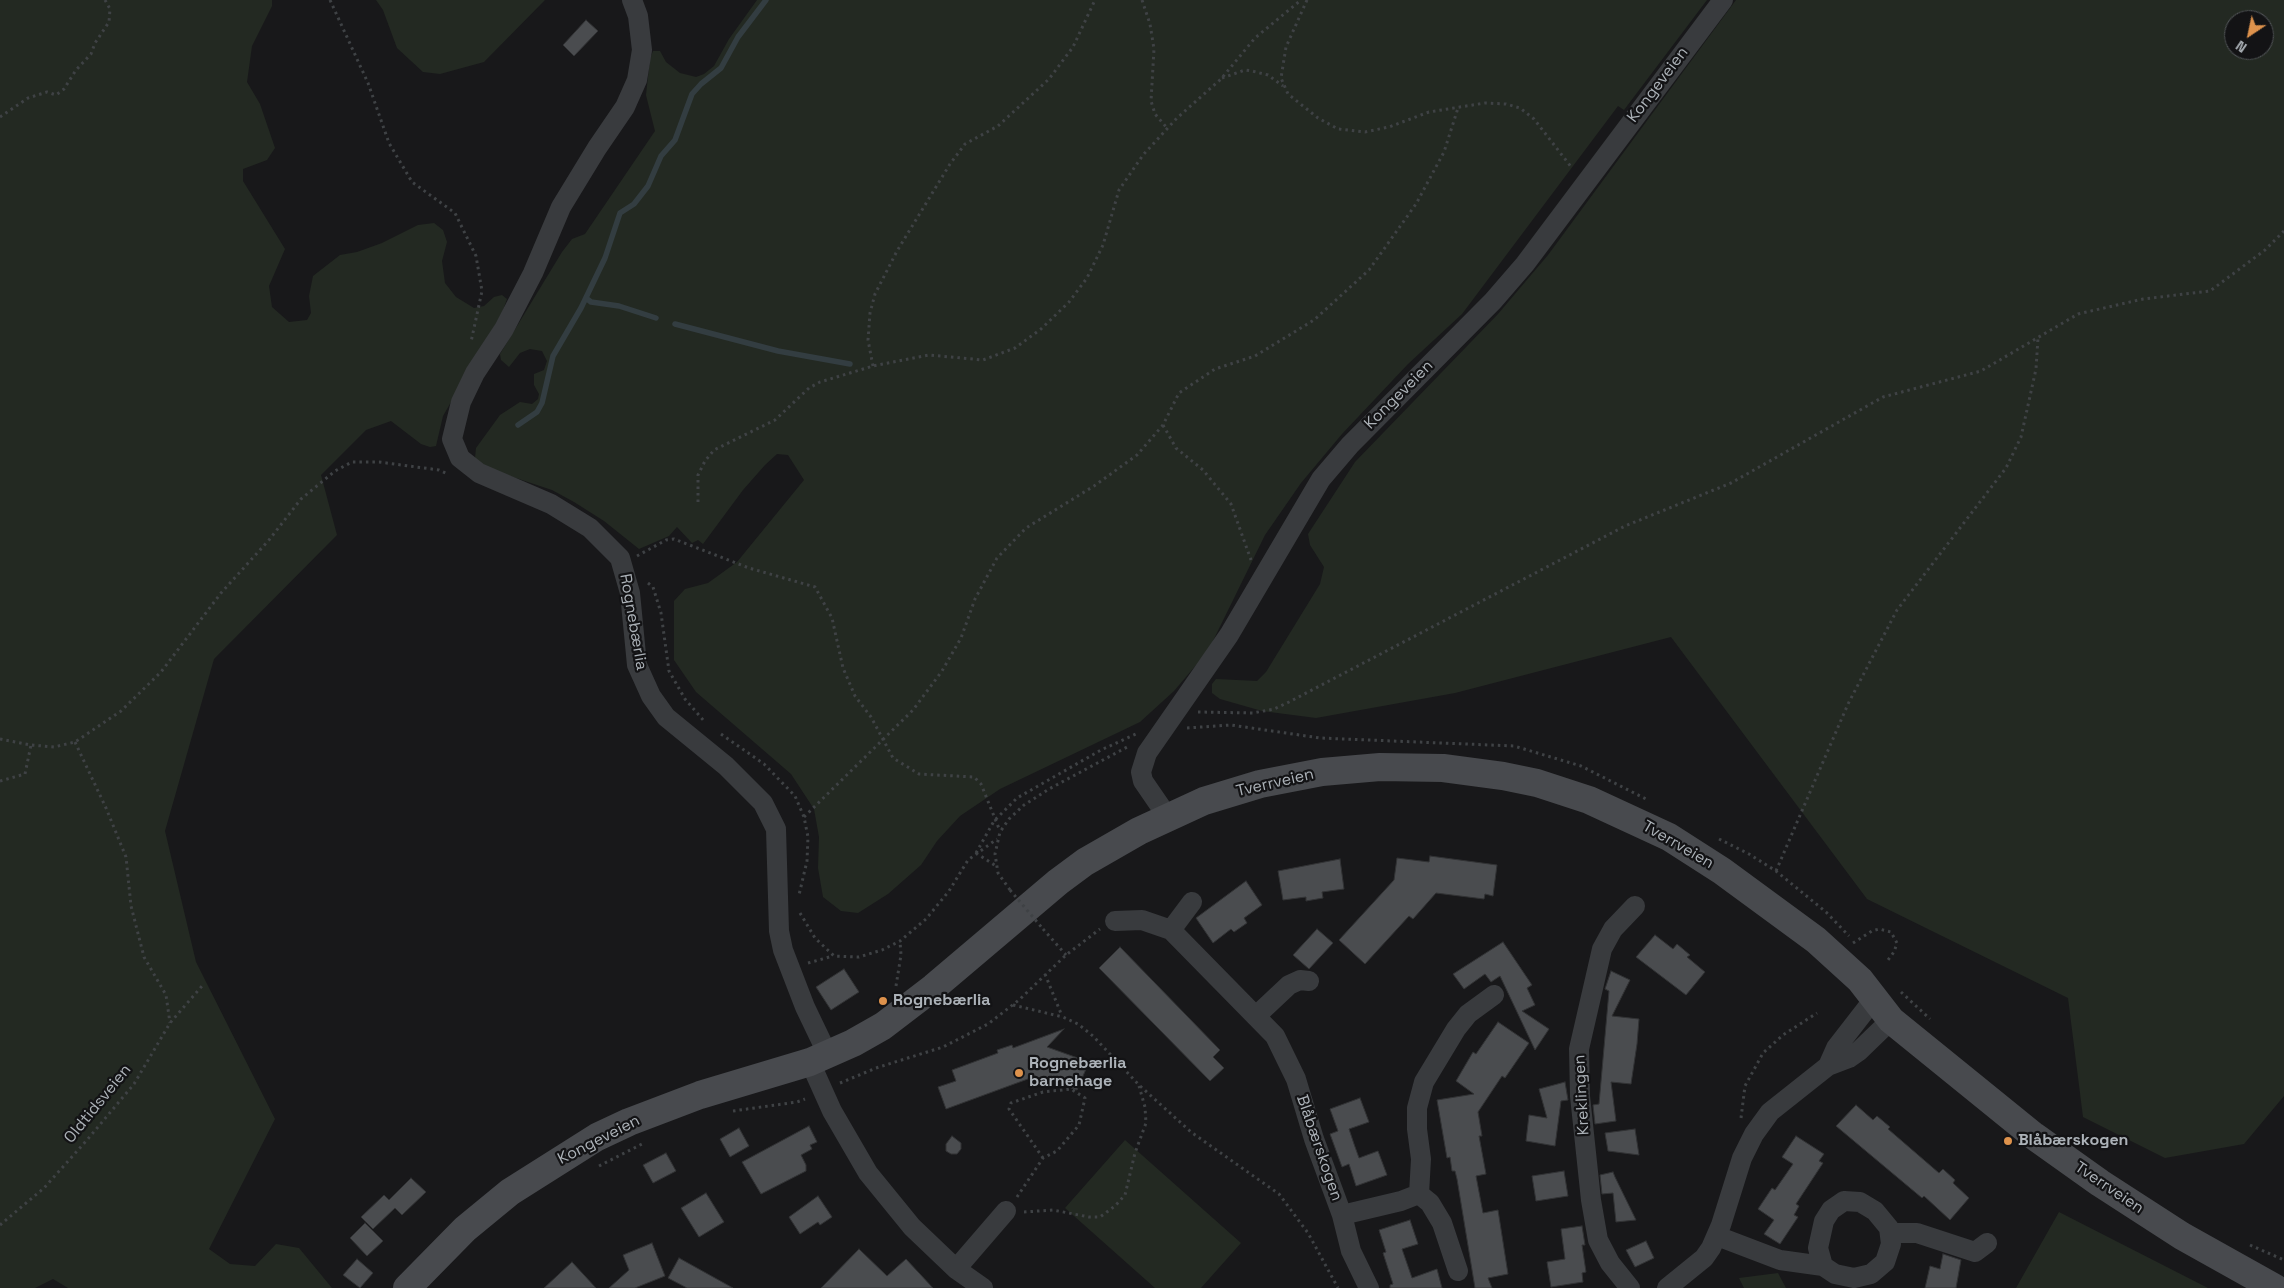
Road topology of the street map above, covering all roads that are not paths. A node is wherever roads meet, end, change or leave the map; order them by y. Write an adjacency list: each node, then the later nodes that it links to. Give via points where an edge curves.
1 (632, 0): 12 (street, Rognebærlia, via 638,16 642,50 637,80 625,107 561,207 533,274 460,402 452,439 460,458 479,473 551,504 590,528 620,558 630,594 638,664 651,696 666,717 726,766 763,803 776,829 780,931 788,967)
2 (1723, 0): 3 (street, Kongeveien, via 1525,264 1493,301 1335,461 1300,513 1228,635 1146,753 1141,772 1147,787)
3 (1168, 816): 10 (main road, Tverrveien, via 1232,792 1322,772 1380,767 1443,768 1503,776 1561,791 1648,826 1699,855 1768,906 1826,973); 12 (main road, Tverrveien, via 1086,862 905,1010 867,1035)
4 (1192, 902): 7 (street)
5 (1635, 906): 26 (street, Kreklingen, via 1613,929 1602,949 1579,1049 1580,1096 1598,1240 1610,1263)
6 (1115, 921): 7 (street, Blåbærskogen, via 1142,920)
7 (1171, 930): 11 (street, Blåbærskogen)
8 (1309, 981): 11 (street, via 1300,980 1289,985)
9 (1494, 995): 14 (street, via 1468,1014 1424,1082 1417,1108 1416,1129 1422,1159)
10 (1883, 1005): 13 (street, via 1836,1048); 13 (street, via 1859,1051); 28 (main road, Tverrveien, via 1998,1108 2073,1164 2182,1236)
11 (1256, 1016): 16 (street, Blåbærskogen, via 1275,1036 1296,1079)
12 (819, 1059): 21 (street, Rognebærlia, via 823,1090 868,1173 912,1227); 23 (main road, Kongeveien, via 700,1095 629,1122 590,1142 536,1174 498,1202 450,1242)
13 (1828, 1066): 18 (street, via 1779,1104 1763,1122 1742,1158)
14 (1420, 1194): 16 (street); 22 (street, via 1430,1203 1442,1223)
15 (1006, 1211): 21 (street)
16 (1342, 1215): 25 (street, Blåbærskogen, via 1351,1251)
17 (1890, 1233): 19 (street, via 1917,1233 1975,1252); 20 (street, via 1891,1244 1885,1262 1871,1274 1854,1278 1835,1274); 20 (street, via 1875,1210 1860,1202 1844,1201 1831,1210 1824,1221 1818,1248)
18 (1717, 1236): 20 (street, via 1780,1260); 27 (street, via 1704,1258)
19 (1987, 1244)
20 (1823, 1266)
21 (956, 1269): 24 (street, Rognebærlia)
22 (1458, 1271)
23 (406, 1288)
24 (983, 1288)
25 (1368, 1288)
26 (1630, 1288)
27 (1667, 1288)
28 (2275, 1288)

